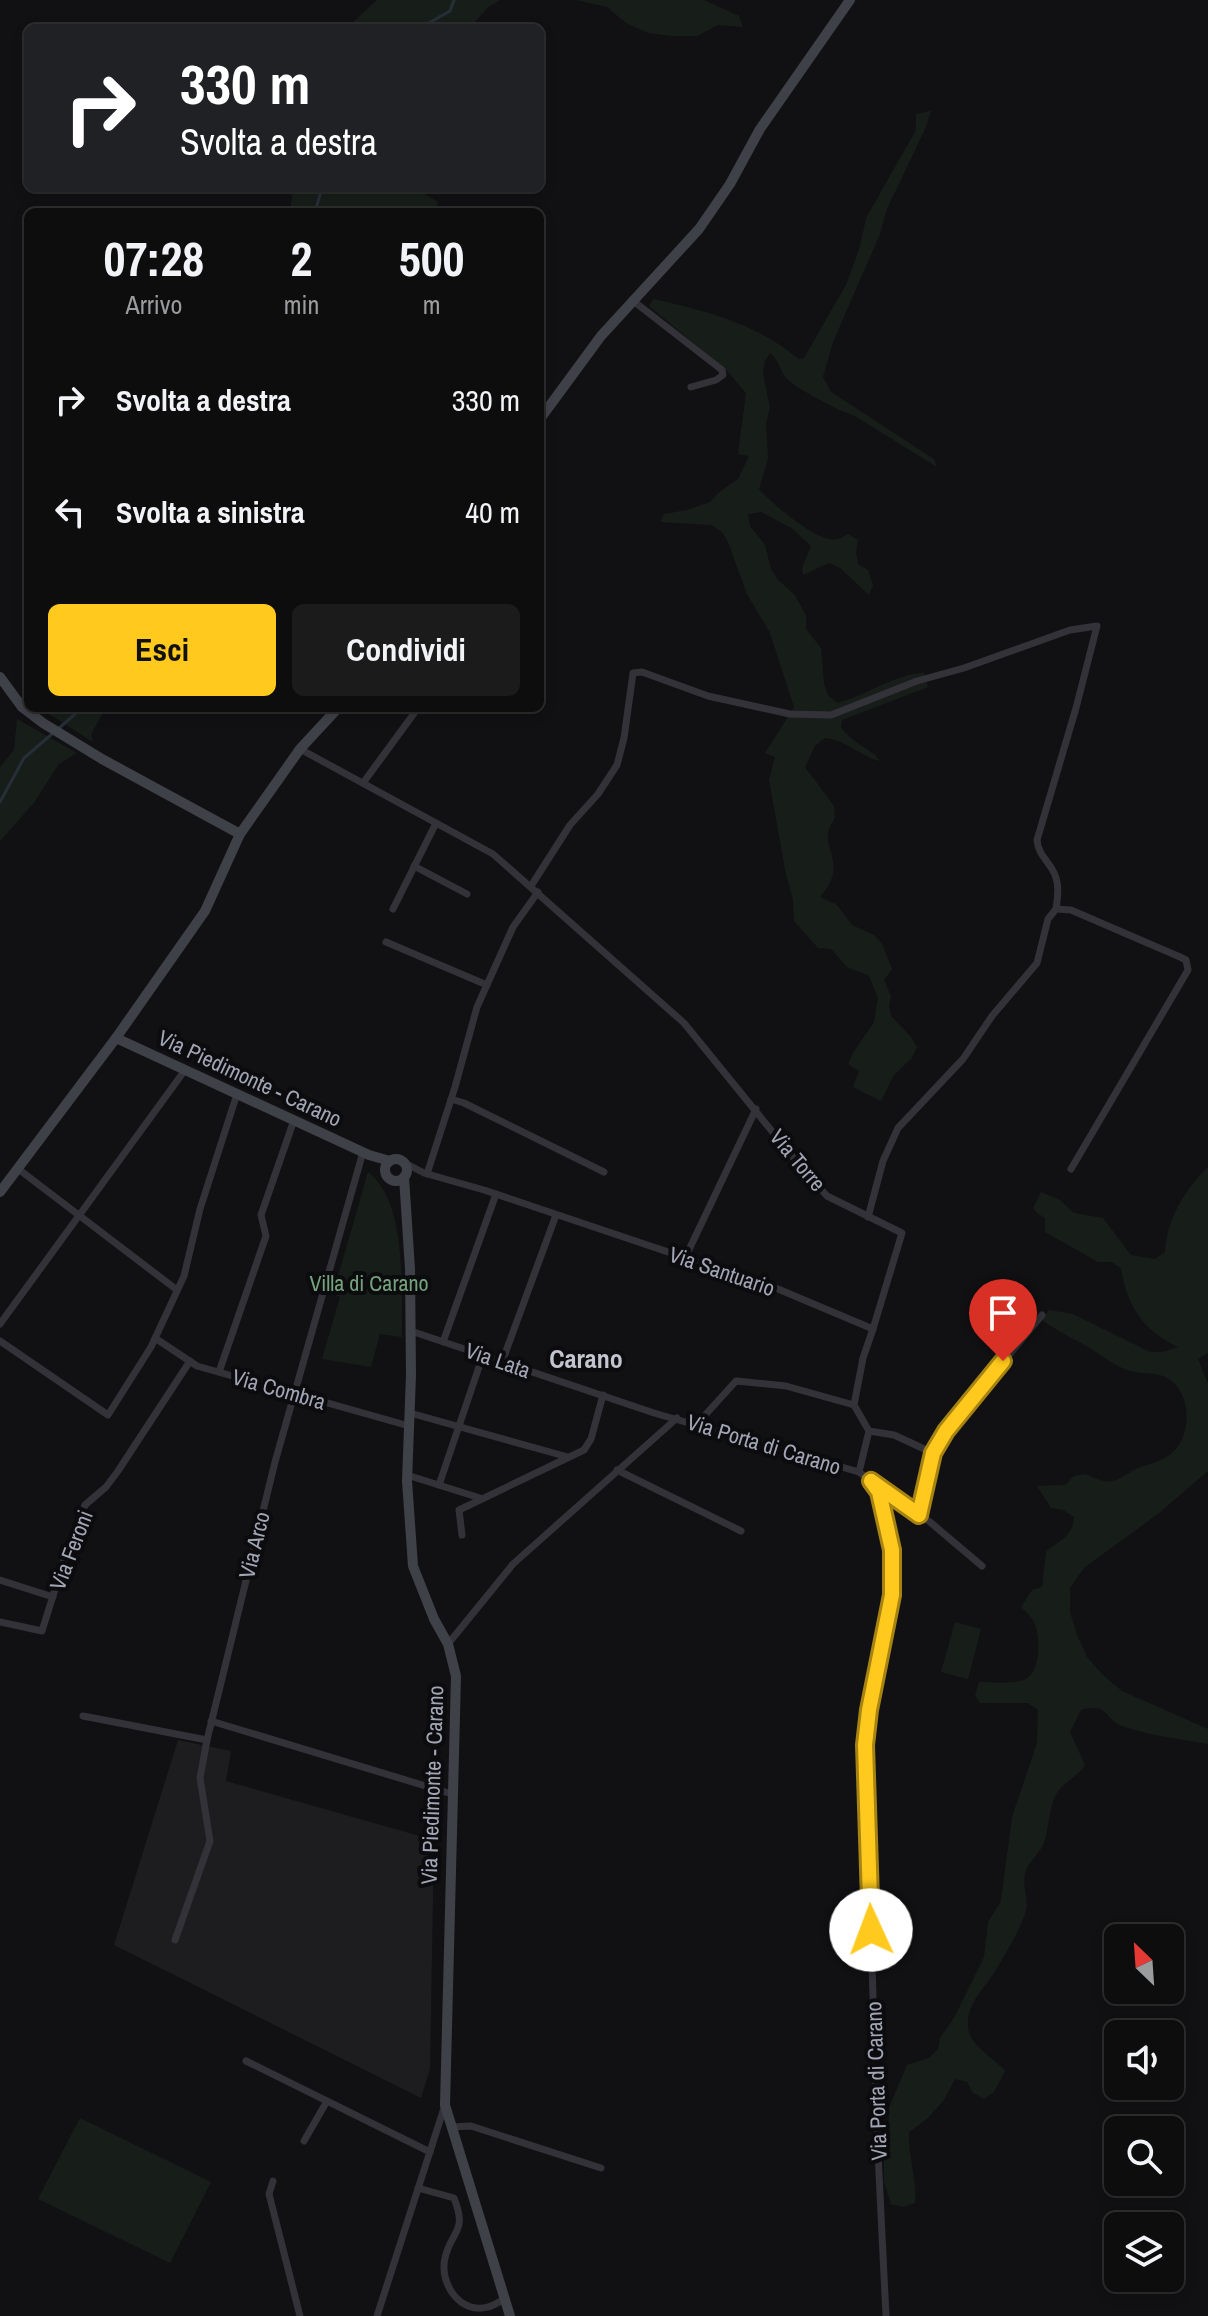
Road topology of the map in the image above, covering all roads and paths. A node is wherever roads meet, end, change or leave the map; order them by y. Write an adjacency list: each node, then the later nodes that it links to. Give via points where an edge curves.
1 (850, 0): 2 (street, via 760,129 699,229)
2 (632, 300): 3 (street, via 722,370 716,380); 4 (street)
3 (691, 387)
4 (544, 414)
5 (0, 677): 6 (street)
6 (24, 709)
7 (29, 712): 13 (street, via 102,759)
8 (334, 712): 10 (street)
9 (415, 712): 11 (street)
10 (300, 749): 11 (street); 13 (street)
11 (363, 783): 12 (street)
12 (436, 823): 14 (street); 15 (street, via 493,854)
13 (240, 834): 21 (street, via 205,911)
14 (414, 866): 16 (street); 17 (street)
15 (534, 889): 18 (street, via 570,825 617,765 633,673 708,696 819,717 1070,630 1097,626 1037,840 1058,883); 20 (street); 25 (street, via 684,1023)
16 (467, 894)
17 (393, 909)
18 (1056, 909): 30 (street, via 1071,910 1188,965); 40 (street, via 1048,919 1037,963 963,1059 898,1128)
19 (386, 942): 20 (street)
20 (487, 985): 24 (street)
21 (116, 1038): 22 (street, Via Piedimonte - Carano); 29 (street)
22 (185, 1070): 23 (street, Via Piedimonte - Carano); 38 (street)
23 (237, 1094): 26 (street, Via Piedimonte - Carano); 42 (street)
24 (451, 1099): 32 (street); 33 (street)
25 (756, 1109): 40 (street, Via Torre, via 827,1196); 41 (street, Via Torre)
26 (294, 1120): 27 (street, Via Piedimonte - Carano); 53 (street, via 261,1215 266,1236)
27 (366, 1153): 28 (street, Via Piedimonte - Carano); 54 (street, Via Arco)
28 (388, 1165): 31 (street, via 397,1160); 34 (street)
29 (17, 1168): 35 (street); 38 (street)
30 (1071, 1169)
31 (404, 1171): 33 (street, Via Santuario); 34 (street); 37 (street, Via Piedimonte - Carano)
32 (604, 1172)
33 (426, 1173): 36 (street, Via Santuario)
34 (391, 1180): 37 (street, Via Piedimonte - Carano)
35 (0, 1192)
36 (496, 1194): 39 (street, Via Santuario); 49 (street)
37 (404, 1205): 46 (street, Via Piedimonte - Carano)
38 (80, 1214): 42 (street); 44 (street)
39 (556, 1215): 41 (street, Via Santuario); 52 (street)
40 (868, 1217): 45 (street, Via Torre, via 902,1233)
41 (685, 1258): 45 (street, Via Santuario)
42 (177, 1290): 47 (street)
43 (1042, 1315): 63 (street)
44 (0, 1324)
45 (873, 1329): 56 (street)
46 (411, 1331): 49 (street, Via Lata); 57 (street, Via Piedimonte - Carano)
47 (155, 1338): 48 (street, via 108,1415); 51 (street, Via Combra)
48 (0, 1341)
49 (443, 1342): 50 (street, Via Lata)
50 (483, 1355): 52 (street, Via Lata); 61 (street)
51 (190, 1361): 53 (street, Via Combra); 76 (street, Via Feroni, via 118,1471 85,1505)
52 (502, 1362): 55 (street, Via Lata)
53 (219, 1372): 54 (street, Via Combra)
54 (296, 1393): 60 (street, Via Combra); 80 (street, Via Arco)
55 (603, 1395): 58 (street, Via Lata); 64 (street, via 591,1439 584,1450)
56 (854, 1405): 59 (street, via 786,1386 736,1381); 62 (street)
57 (410, 1413): 60 (street, Via Piedimonte - Carano); 61 (street)
58 (677, 1418): 59 (street, Via Porta di Carano); 65 (street)
59 (697, 1424): 66 (street, Via Porta di Carano)
60 (409, 1426): 67 (street, Via Piedimonte - Carano)
61 (460, 1427): 64 (street); 69 (street)
62 (869, 1431): 63 (street, via 894,1435); 66 (street)
63 (933, 1453): 71 (street)
64 (568, 1457): 70 (street)
65 (617, 1470): 72 (street); 78 (street, via 513,1564)
66 (859, 1472): 68 (street, Via Porta di Carano)
67 (407, 1475): 69 (street); 78 (street, Via Piedimonte - Carano, via 413,1566)
68 (871, 1481): 71 (street); 97 (street, Via Porta di Carano, via 879,1492 892,1550 892,1595 865,1745)
69 (439, 1485): 70 (street)
70 (480, 1498): 73 (street, via 459,1510)
71 (919, 1515): 74 (street)
72 (741, 1531)
73 (462, 1535)
74 (982, 1566)
75 (0, 1580): 76 (street)
76 (53, 1597): 77 (street, Via Feroni, via 42,1631)
77 (0, 1622)
78 (448, 1644): 82 (street, Via Piedimonte - Carano, via 456,1676)
79 (83, 1716): 81 (street)
80 (211, 1721): 81 (street, Via Arco); 82 (street)
81 (207, 1740): 83 (street, Via Arco, via 200,1778 210,1841)
82 (452, 1794): 86 (street, Via Piedimonte - Carano)
83 (175, 1940)
84 (246, 2061): 85 (street)
85 (327, 2101): 88 (street); 89 (street)
86 (445, 2105): 87 (street, Via Piedimonte - Carano); 89 (street)
87 (452, 2127): 90 (street, via 471,2126); 93 (street, Via Piedimonte - Carano)
88 (304, 2141)
89 (430, 2152): 92 (street)
90 (601, 2168)
91 (273, 2181): 94 (street, via 269,2194)
92 (418, 2188): 93 (street, via 454,2198 461,2215 444,2259 452,2295 474,2308); 95 (street)
93 (505, 2299): 96 (street, Via Piedimonte - Carano)
94 (300, 2316)
95 (377, 2316)
96 (510, 2316)
97 (886, 2316)

